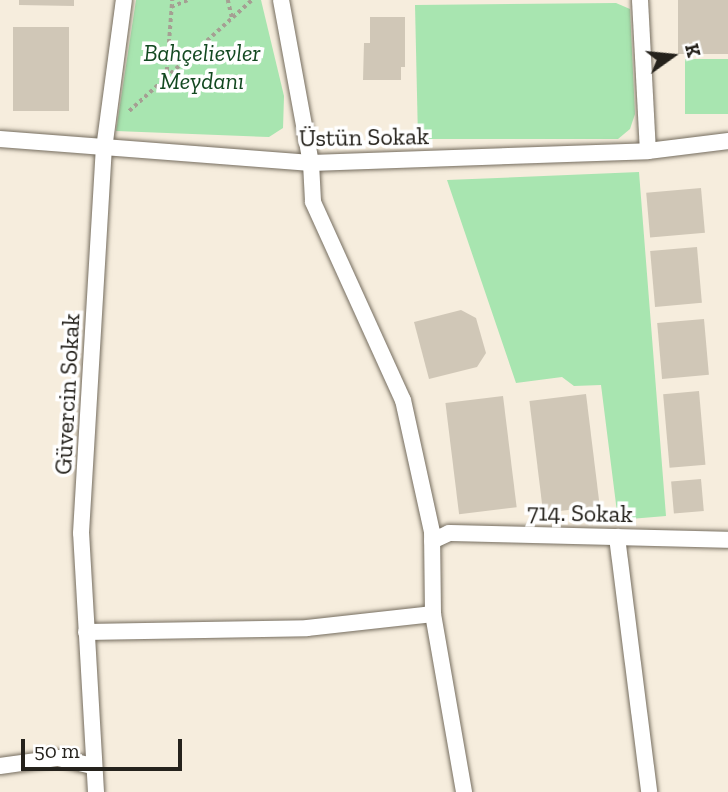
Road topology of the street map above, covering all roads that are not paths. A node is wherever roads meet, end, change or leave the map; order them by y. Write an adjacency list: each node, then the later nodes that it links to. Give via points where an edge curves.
1 (124, 0): 6 (street, Güvercin Sokak)
2 (281, 0): 8 (street)
3 (640, 0): 7 (street)
4 (0, 139): 6 (street, Üstün Sokak)
5 (728, 141): 7 (street, Üstün Sokak)
6 (104, 149): 8 (street, Üstün Sokak); 13 (street, Güvercin Sokak, via 81,533)
7 (648, 151): 8 (street, Üstün Sokak)
8 (311, 163): 11 (street, via 313,202 403,400)
9 (617, 537): 10 (street, 714. Sokak); 11 (street, 714. Sokak, via 449,533); 18 (street)
10 (728, 540)
11 (432, 541): 12 (street)
12 (433, 614): 13 (street, via 307,628); 17 (street)
13 (86, 632): 15 (street, Güvercin Sokak)
14 (0, 766): 15 (street, via 58,758)
15 (93, 766): 16 (street, Güvercin Sokak)
16 (96, 792)
17 (464, 792)
18 (649, 792)

